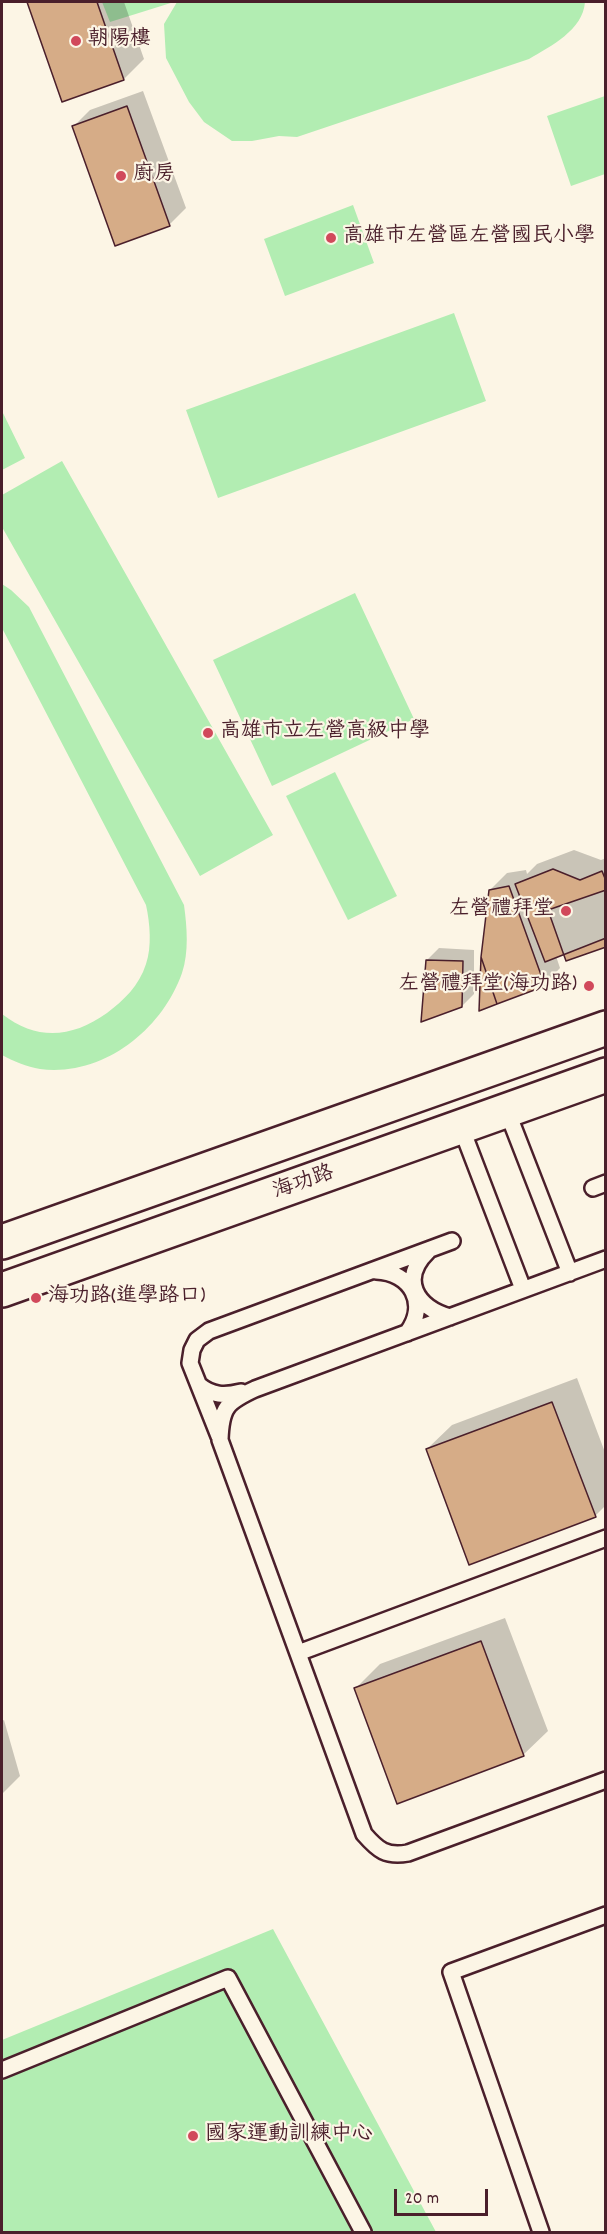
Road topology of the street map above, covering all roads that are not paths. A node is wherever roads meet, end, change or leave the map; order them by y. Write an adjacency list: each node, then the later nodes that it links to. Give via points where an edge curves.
1 (606, 1028): 6 (street)
2 (606, 1075): 3 (street, 海功路)
3 (507, 1111): 4 (street, 海功路); 10 (lane)
4 (461, 1127): 11 (lane); 12 (street, 海功路)
5 (452, 1241): 7 (lane)
6 (2, 1242)
7 (428, 1251): 9 (lane); 13 (lane, via 413,1277)
8 (606, 1259): 10 (lane)
9 (371, 1271): 13 (lane, via 398,1276); 16 (lane, via 209,1331 196,1340 192,1350 190,1363)
10 (570, 1273): 11 (lane)
11 (524, 1289): 14 (lane)
12 (2, 1290)
13 (416, 1294): 14 (lane, via 434,1312); 15 (lane, via 416,1316)
14 (450, 1317): 15 (lane)
15 (407, 1333): 17 (lane)
16 (199, 1385): 17 (lane, via 205,1391 226,1396); 18 (lane)
17 (255, 1389): 18 (lane, via 232,1400 221,1422)
18 (220, 1440): 20 (lane)
19 (606, 1538): 20 (lane)
20 (298, 1653): 21 (lane, via 364,1834 385,1852 395,1856 408,1853)
21 (606, 1780)
22 (606, 1915): 25 (lane, via 451,1972)
23 (2, 2070): 24 (lane, via 228,1978)
24 (363, 2232)
25 (541, 2232)

